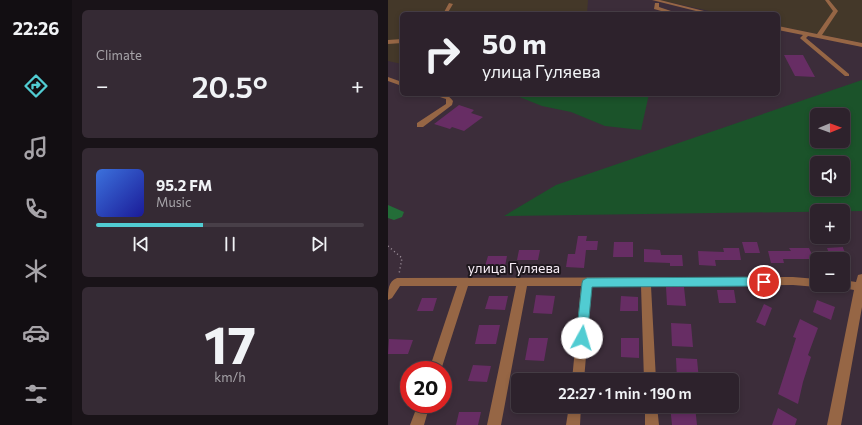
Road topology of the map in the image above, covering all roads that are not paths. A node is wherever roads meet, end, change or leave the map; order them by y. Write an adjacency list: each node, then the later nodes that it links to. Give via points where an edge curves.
1 (827, 0): 9 (street, via 836,11)
2 (656, 2): 5 (street, via 656,8); 6 (street, via 693,7)
3 (451, 4): 4 (street)
4 (446, 12)
5 (671, 12)
6 (700, 12)
7 (780, 28): 8 (street)
8 (806, 34): 9 (street); 13 (street, via 803,38)
9 (819, 36): 12 (street)
10 (400, 41): 11 (street)
11 (388, 42)
12 (862, 45)
13 (847, 75)
14 (388, 79): 15 (street)
15 (400, 83)
16 (441, 96): 17 (street, via 448,98 448,105)
17 (420, 125)
18 (464, 282): 21 (street, улица Гуляева); 25 (street, улица Гуляева, via 397,282); 26 (street)
19 (810, 282): 23 (street, улица Гуляева)
20 (862, 282): 24 (street); 36 (street)
21 (522, 283): 22 (street, улица Гуляева); 33 (street)
22 (587, 283): 23 (street, улица Гуляева); 27 (street)
23 (646, 283): 28 (street)
24 (850, 283)
25 (388, 295)
26 (438, 361)
27 (579, 373)
28 (650, 373)
29 (421, 413): 32 (street)
30 (574, 413): 34 (street)
31 (651, 413): 35 (street)
32 (417, 425)
33 (494, 425)
34 (573, 425)
35 (652, 425)
36 (834, 425)

